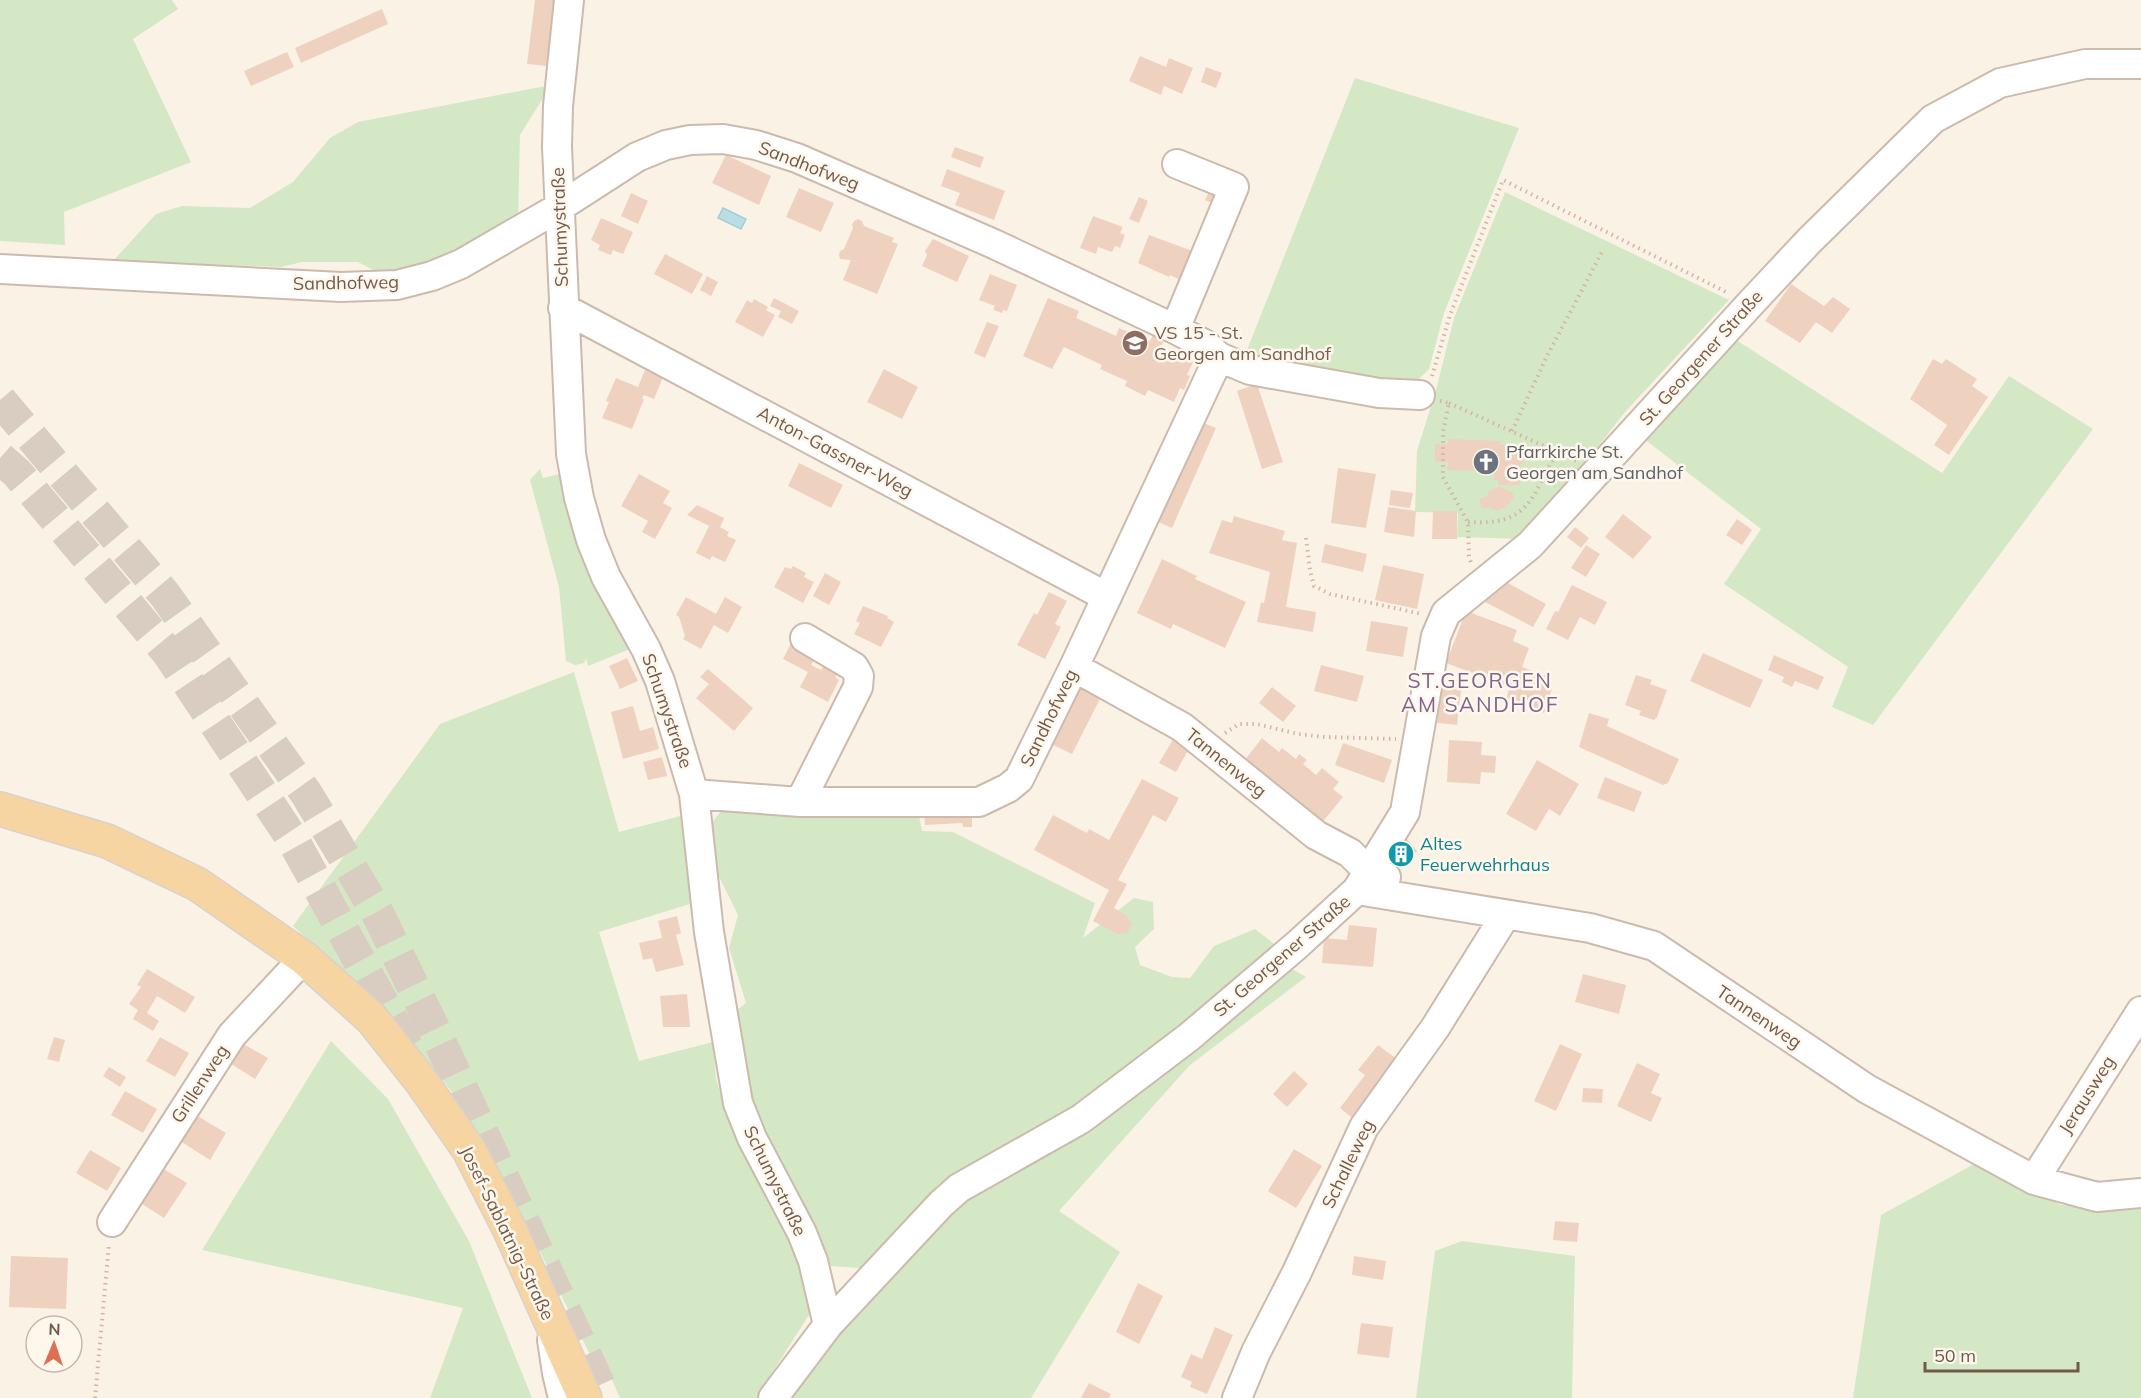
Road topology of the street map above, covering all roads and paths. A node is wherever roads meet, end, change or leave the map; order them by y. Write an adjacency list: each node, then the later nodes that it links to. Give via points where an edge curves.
1 (569, 0): 4 (street, Schumystraße, via 558,106)
2 (2141, 64): 7 (street, St. Georgener Straße, via 2085,64 2000,83 1934,119)
3 (1177, 164): 9 (street, via 1234,187)
4 (558, 208): 6 (street, Sandhofweg, via 461,264 397,285 341,286); 8 (street, Schumystraße); 9 (street, Sandhofweg, via 637,157 666,145 723,139 756,145 797,158 994,244)
5 (1602, 252): 13 (path)
6 (0, 270)
7 (1750, 304): 11 (path, via 1503,180 1450,315 1433,373); 18 (street, St. Georgener Straße, via 1530,545)
8 (563, 308): 19 (street, Anton-Gassner-Weg); 25 (street, Schumystraße, via 571,454 579,498 606,577 660,681)
9 (1175, 329): 10 (street, Sandhofweg)
10 (1220, 357): 11 (street, Sandhofweg, via 1250,370 1379,393); 19 (street, Sandhofweg)
11 (1420, 395): 12 (path)
12 (1449, 403): 13 (path); 16 (path, via 1443,432 1443,477)
13 (1512, 431): 14 (path)
14 (1557, 452): 15 (path); 16 (path, via 1522,511 1490,524)
15 (1580, 462)
16 (1468, 522): 18 (path, via 1468,556)
17 (1306, 538): 20 (path, via 1314,586 1330,594)
18 (1479, 586): 20 (street, St. Georgener Straße)
19 (1107, 597): 22 (street, Sandhofweg)
20 (1443, 618): 23 (street, St. Georgener Straße, via 1436,636)
21 (805, 638): 26 (street, via 854,667 859,676 858,687)
22 (1074, 667): 24 (street, Tannenweg, via 1182,727); 26 (street, Sandhofweg, via 1019,779 1008,788 979,802)
23 (1417, 740): 24 (path, via 1325,737 1239,724); 28 (street, St. Georgener Straße, via 1405,812)
24 (1202, 743): 28 (street, Tannenweg, via 1316,835 1350,853)
25 (694, 794): 26 (street, Sandhofweg); 36 (street, Schumystraße, via 709,932 738,1103 802,1233)
26 (800, 802)
27 (0, 809): 30 (main road, Josef-Sablatnig-Straße, via 107,842 197,884)
28 (1363, 881): 29 (street, Tannenweg); 36 (street, St. Georgener Straße, via 1297,945 1189,1037 1081,1119 959,1188)
29 (1505, 915): 32 (street, Tannenweg, via 1590,928 1654,946 1867,1089); 41 (street, Schalleweg, via 1435,1028 1364,1127)
30 (304, 958): 34 (street, Grillenweg, via 232,1035); 35 (main road, Josef-Sablatnig-Straße, via 372,1019 470,1150)
31 (2141, 1011): 32 (street, Jerausweg)
32 (2034, 1180): 33 (street, Tannenweg, via 2097,1197)
33 (2141, 1193)
34 (111, 1228): 37 (path)
35 (550, 1320): 38 (street); 39 (main road, Josef-Sablatnig-Straße)
36 (828, 1325): 40 (street)
37 (94, 1398)
38 (562, 1398)
39 (585, 1398)
40 (773, 1398)
41 (1237, 1398)

